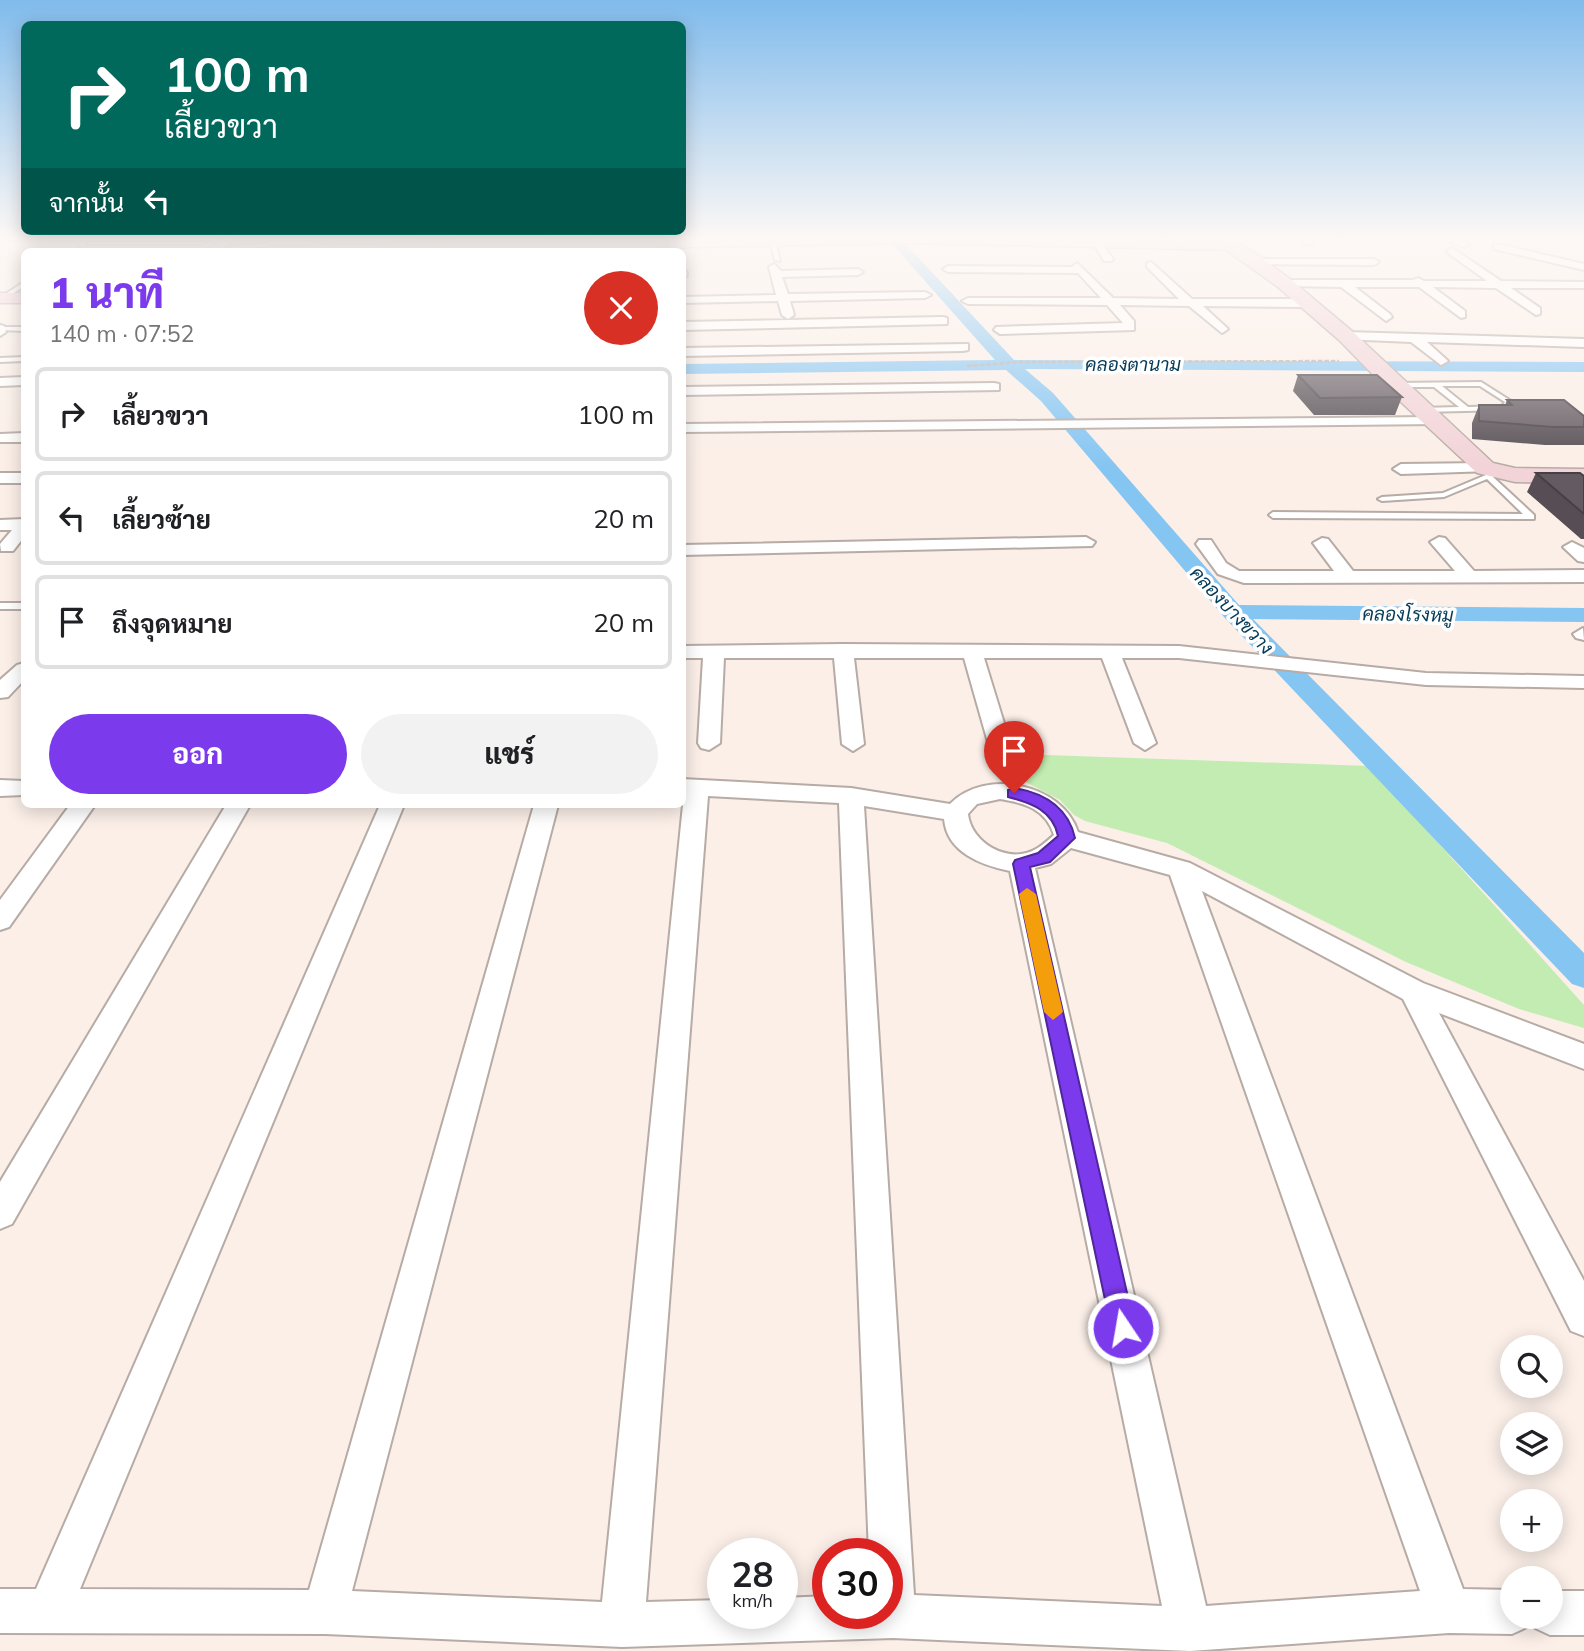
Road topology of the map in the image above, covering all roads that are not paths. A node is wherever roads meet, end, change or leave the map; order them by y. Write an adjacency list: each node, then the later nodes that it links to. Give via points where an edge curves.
1 (788, 313): 8 (street)
2 (1120, 313): 13 (street, via 1130,327)
3 (1204, 313): 10 (street)
4 (1319, 313): 15 (street)
5 (1381, 313): 6 (street)
6 (1386, 317)
7 (943, 321): 8 (street)
8 (790, 324): 9 (street); 20 (street)
9 (686, 326)
10 (1222, 329)
11 (1, 330): 12 (lane)
12 (21, 330)
13 (1000, 330)
14 (21, 332): 17 (lane)
15 (1346, 336): 16 (street); 26 (street)
16 (1412, 336): 18 (street); 24 (street)
17 (13, 339)
18 (1584, 343)
19 (963, 347): 20 (street)
20 (795, 349): 21 (street)
21 (686, 352)
22 (21, 359): 23 (lane)
23 (0, 360)
24 (1441, 360)
25 (913, 372): 32 (street)
26 (1382, 372): 30 (lane); 37 (street)
27 (742, 373): 33 (street)
28 (21, 381): 29 (street)
29 (0, 382)
30 (1435, 384): 36 (lane); 36 (lane, via 1481,384 1509,401 1504,408)
31 (994, 387): 32 (street)
32 (917, 388): 35 (street)
33 (740, 390): 34 (street); 35 (street)
34 (686, 391)
35 (851, 407): 37 (street, via 1041,424); 38 (street)
36 (1466, 409): 37 (lane)
37 (1432, 420): 42 (street)
38 (686, 428)
39 (4, 438): 40 (street)
40 (21, 438)
41 (1401, 469): 42 (street)
42 (1490, 472): 43 (street); 47 (lane, via 1444,495); 48 (lane, via 1531,517)
43 (1573, 476): 46 (street)
44 (0, 478): 45 (street)
45 (21, 478)
46 (1584, 492)
47 (1382, 499)
48 (1273, 515)
49 (0, 524): 50 (street)
50 (21, 525)
51 (21, 529): 56 (street)
52 (1086, 542): 57 (street)
53 (1439, 542): 59 (street)
54 (1322, 543): 60 (street)
55 (1205, 544): 60 (street, via 1218,568 1228,575)
56 (7, 547)
57 (686, 550)
58 (1584, 576): 59 (street)
59 (1470, 577): 60 (street)
60 (1348, 578)
61 (0, 606): 62 (lane)
62 (21, 606)
63 (843, 650): 64 (street); 67 (street); 75 (street)
64 (972, 651): 65 (street); 76 (street)
65 (1109, 651): 71 (street, via 1179,652 1426,679); 74 (street)
66 (686, 652): 67 (street)
67 (714, 652): 73 (street)
68 (21, 654): 69 (street)
69 (0, 668)
70 (21, 672): 72 (street)
71 (1584, 682)
72 (0, 692)
73 (709, 743)
74 (1145, 743)
75 (853, 744)
76 (1000, 746)
77 (690, 787): 80 (street); 104 (street)
78 (0, 788): 79 (street)
79 (21, 788)
80 (851, 796): 85 (street); 94 (street)
81 (81, 808): 89 (street)
82 (236, 808): 92 (street)
83 (391, 808): 96 (street)
84 (545, 808): 98 (street)
85 (956, 813): 86 (street, via 961,804 984,793 1028,796 1055,812); 87 (street, via 954,826 973,850)
86 (1067, 838): 87 (street, via 1044,858); 88 (street)
87 (1021, 864): 105 (street)
88 (1181, 869): 90 (street); 97 (street)
89 (0, 920)
90 (1413, 991): 91 (street); 93 (street)
91 (1584, 1058)
92 (0, 1213)
93 (1584, 1318)
94 (889, 1538)
95 (0, 1611): 96 (street)
96 (49, 1611): 98 (street)
97 (1448, 1611): 99 (street); 105 (street)
98 (325, 1612): 104 (street)
99 (1500, 1612)
100 (1563, 1613): 101 (street)
101 (1584, 1613)
102 (903, 1616): 105 (street)
103 (812, 1619): 104 (street)
104 (622, 1625)
105 (1189, 1629)

